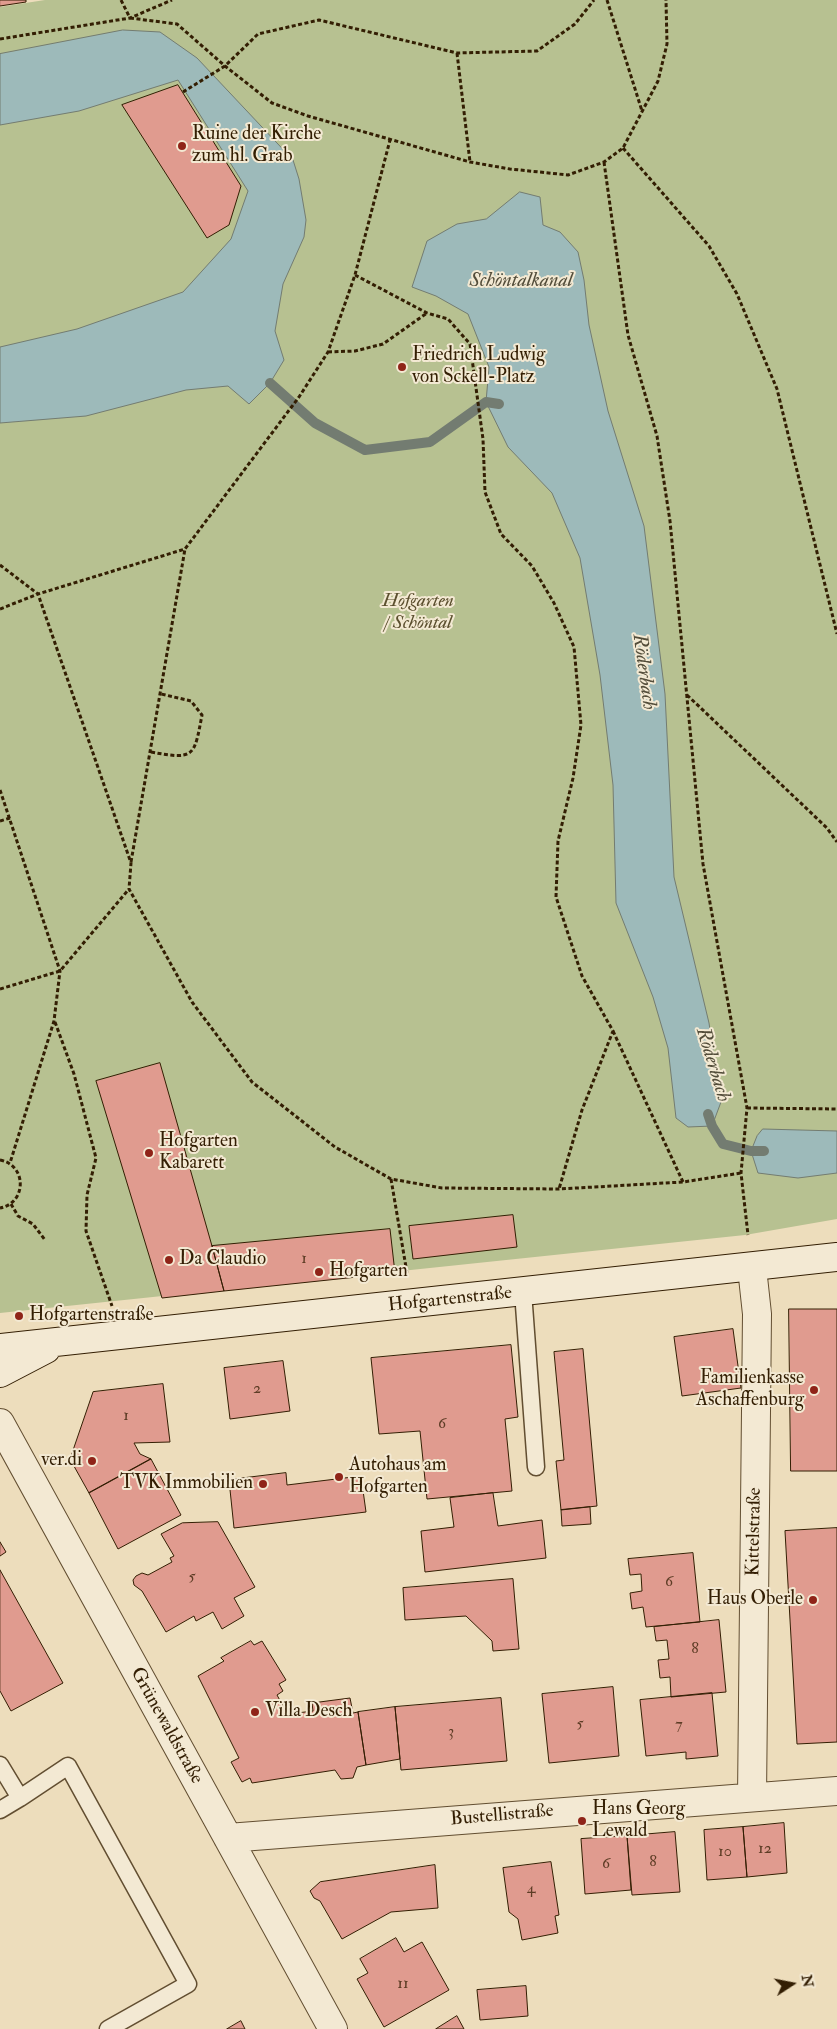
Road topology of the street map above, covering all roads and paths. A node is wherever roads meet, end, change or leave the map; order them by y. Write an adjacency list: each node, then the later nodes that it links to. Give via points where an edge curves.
1 (121, 0): 6 (path)
2 (172, 0): 6 (path)
3 (594, 0): 8 (path, via 575,24 537,51)
4 (608, 0): 11 (path)
5 (666, 0): 11 (path, via 666,44 658,82)
6 (130, 18): 7 (path); 9 (path, via 177,24)
7 (0, 40)
8 (456, 53): 9 (path, via 319,20 258,34); 14 (path)
9 (225, 66): 10 (path); 12 (path, via 272,103)
10 (183, 92)
11 (642, 111): 13 (path)
12 (390, 140): 14 (path); 16 (path)
13 (623, 148): 15 (path); 23 (path, via 709,246 738,294 777,389)
14 (470, 162): 15 (path, via 510,170 568,175)
15 (604, 162): 25 (path, via 628,335 658,436 670,522)
16 (355, 275): 17 (path); 18 (path)
17 (427, 312): 18 (path, via 383,344); 36 (path, via 448,319 470,344 480,416 485,492 501,534 532,566 554,602 574,647 581,725 558,841 556,897 582,976)
18 (328, 352): 19 (path, via 299,397)
19 (185, 549): 21 (path); 24 (path)
20 (0, 565): 21 (path)
21 (38, 594): 22 (path); 31 (path)
22 (0, 609)
23 (837, 634)
24 (162, 694): 26 (path); 26 (path, via 191,701 202,715 196,747 190,753 173,756)
25 (686, 694): 30 (path, via 827,828); 37 (path, via 703,864)
26 (152, 752): 31 (path)
27 (0, 790): 28 (path)
28 (10, 818): 29 (path); 33 (path)
29 (0, 821)
30 (837, 842)
31 (131, 863): 32 (path)
32 (129, 889): 33 (path); 42 (path, via 192,1002 252,1082 335,1147)
33 (60, 972): 34 (path); 35 (path)
34 (0, 989)
35 (54, 1021): 40 (path); 52 (path, via 74,1074 96,1158 87,1195 86,1231 112,1306)
36 (613, 1031): 43 (path); 44 (path, via 582,1110)
37 (747, 1108): 38 (path); 41 (path)
38 (837, 1109)
39 (0, 1160): 40 (path)
40 (10, 1163): 45 (path, via 20,1175 21,1183 20,1191)
41 (741, 1173): 43 (path); 49 (path)
42 (391, 1180): 44 (path, via 442,1188); 50 (path)
43 (683, 1182): 44 (path)
44 (559, 1189)
45 (11, 1204): 46 (path); 47 (path, via 18,1216 33,1224)
46 (0, 1208)
47 (45, 1240)
48 (837, 1257): 49 (street, Hofgartenstraße)
49 (752, 1268): 51 (street, Hofgartenstraße); 60 (street, Kittelstraße, via 757,1314)
50 (407, 1276)
51 (523, 1292): 52 (street, Hofgartenstraße); 57 (lane)
52 (116, 1334): 53 (street, Hofgartenstraße)
53 (63, 1340): 54 (street, Hofgartenstraße); 55 (street, Hofgartenstraße)
54 (0, 1348)
55 (0, 1373)
56 (0, 1422): 63 (street, Grünewaldstraße)
57 (536, 1467)
58 (0, 1765): 61 (lane)
59 (837, 1791): 60 (street, Bustellistraße)
60 (752, 1797): 63 (street, Bustellistraße)
61 (20, 1798): 62 (lane); 64 (lane, via 68,1766 188,1984)
62 (0, 1810)
63 (228, 1838): 65 (street, Grünewaldstraße)
64 (108, 2029)
65 (333, 2029)

